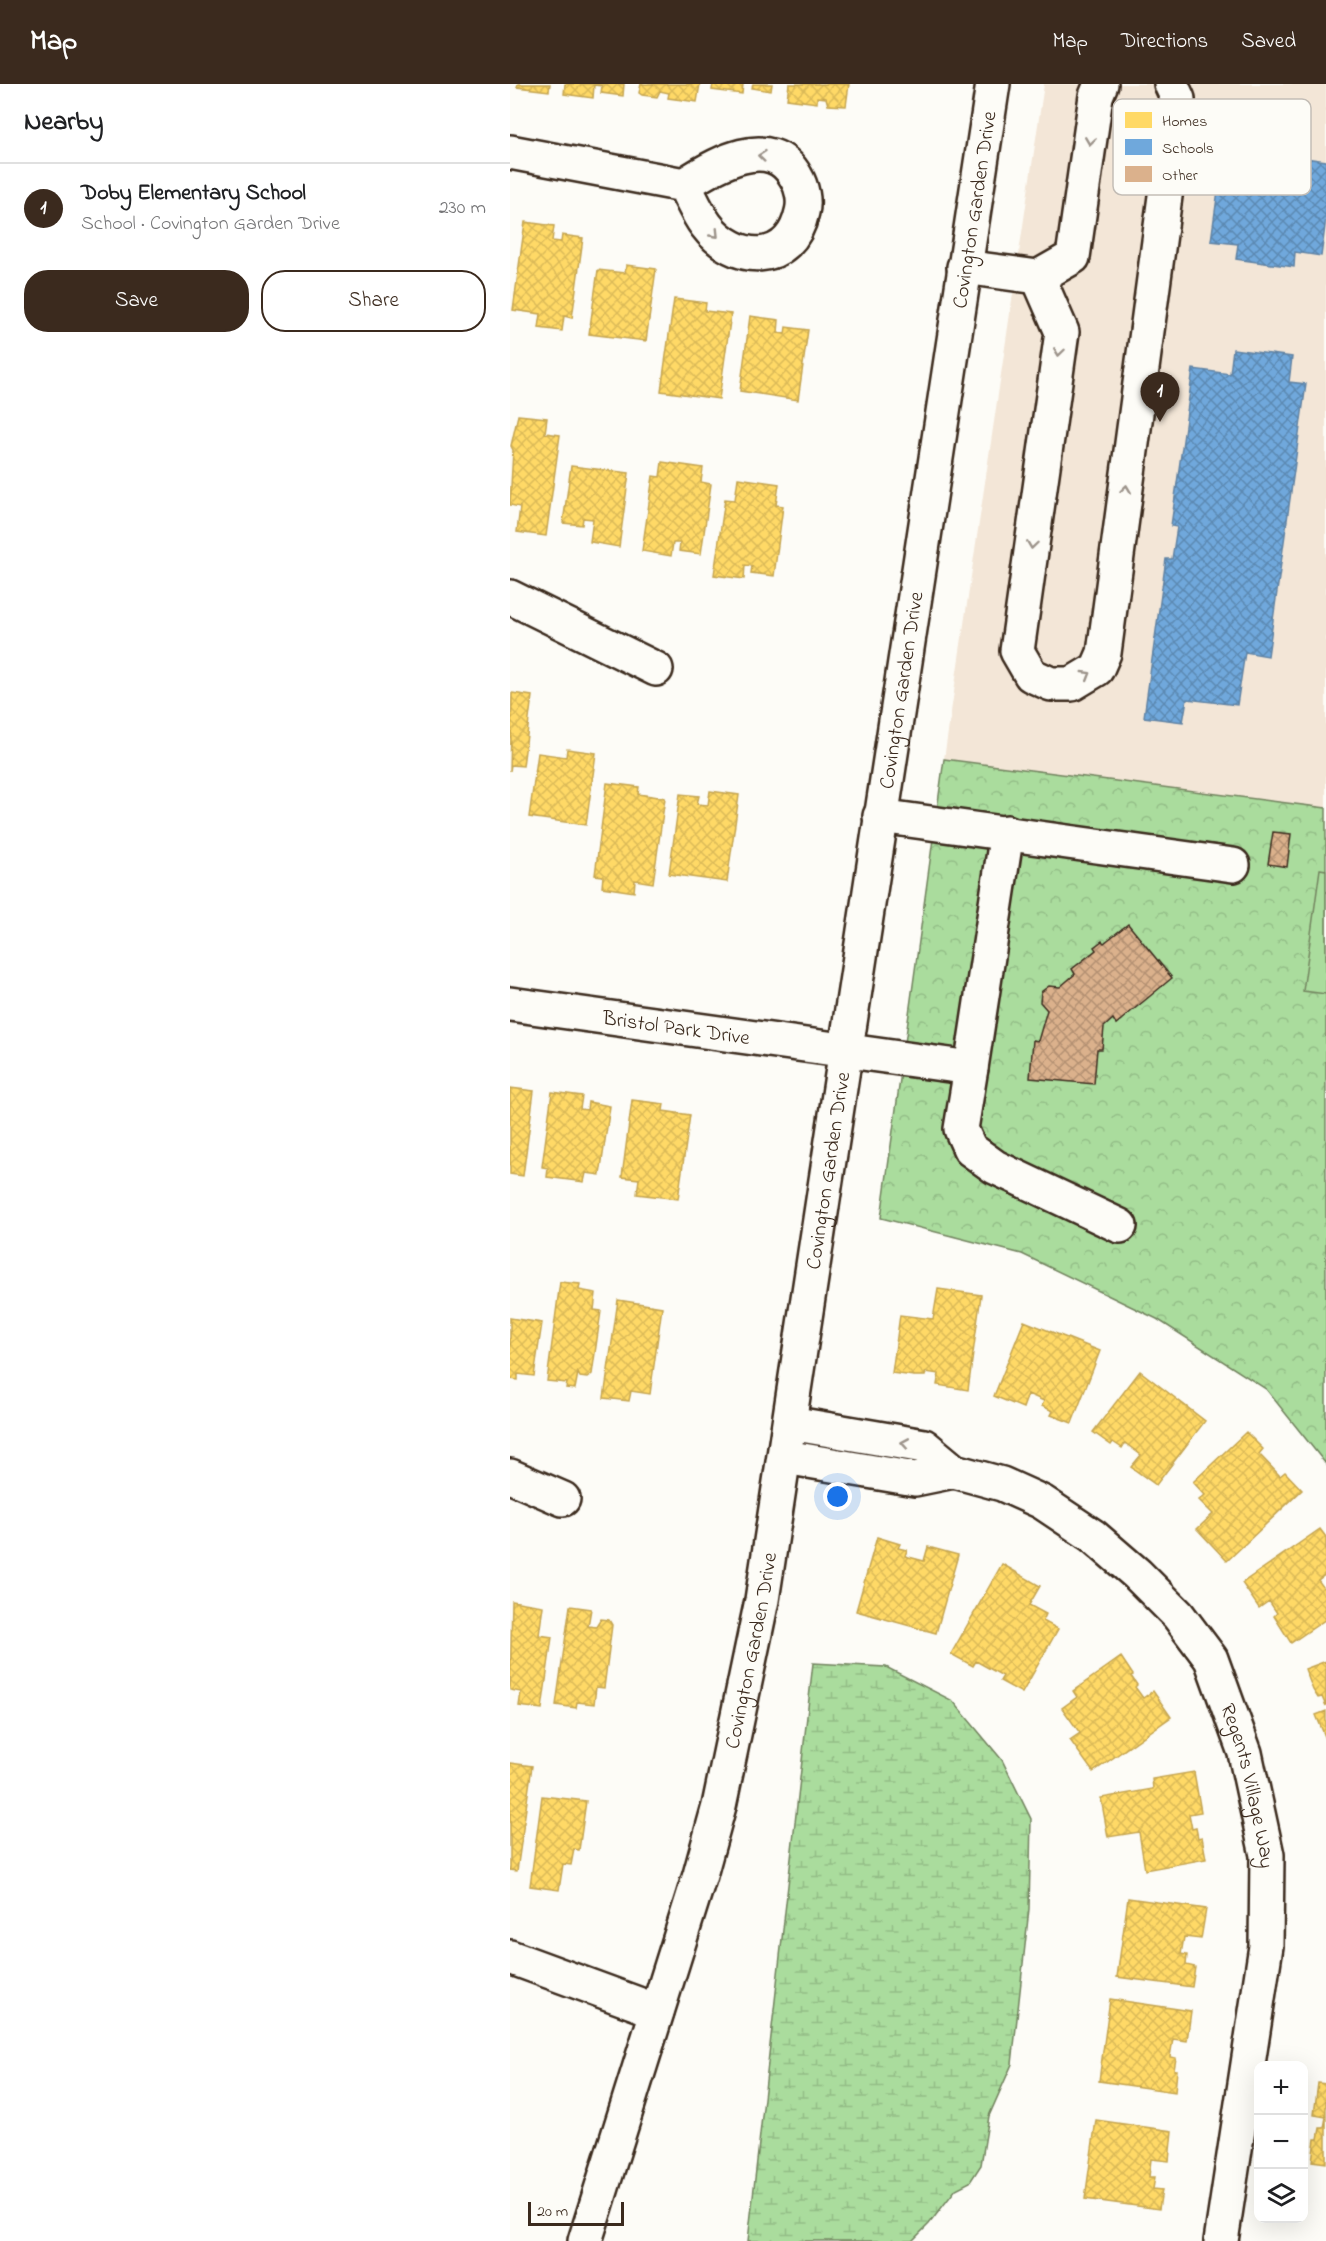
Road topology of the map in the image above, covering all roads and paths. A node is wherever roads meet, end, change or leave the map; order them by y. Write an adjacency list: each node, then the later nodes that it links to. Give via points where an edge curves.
1 (993, 84): 8 (street, Covington Garden Drive)
2 (1101, 84): 9 (street, one-way to 9, via 1096,96 1073,257)
3 (1171, 84): 4 (street, one-way to 3)
4 (1178, 99)
5 (510, 152): 6 (street)
6 (684, 185)
7 (1165, 195): 9 (street, one-way to 7, via 1062,332 1017,651 1031,675 1051,684 1072,684 1097,669 1104,653)
8 (964, 267): 9 (street); 12 (street, Covington Garden Drive)
9 (1038, 277)
10 (510, 597): 11 (street)
11 (656, 669)
12 (880, 816): 13 (street); 16 (street, Covington Garden Drive)
13 (1007, 832): 14 (street); 17 (street)
14 (1233, 866)
15 (510, 1004): 16 (street, Bristol Park Drive)
16 (844, 1050): 17 (street, Bristol Park Drive); 19 (street, Covington Garden Drive)
17 (971, 1068): 18 (street, via 961,1129 970,1149 995,1167)
18 (1120, 1226)
19 (790, 1423): 20 (street, Covington Garden Drive); 21 (street, Regents Village Way, one-way to 19, via 924,1446)
20 (785, 1457): 21 (street, Regents Village Way, via 915,1479); 25 (street, Covington Garden Drive, via 762,1600 719,1806)
21 (954, 1471): 27 (street, Regents Village Way, via 1002,1484 1042,1502 1093,1536 1137,1574 1178,1615 1211,1659 1245,1753 1267,1855 1266,1946)
22 (510, 1476): 23 (street)
23 (563, 1499)
24 (510, 1957): 25 (street)
25 (657, 2012): 26 (street, Covington Garden Drive)
26 (585, 2241)
27 (1221, 2241)

